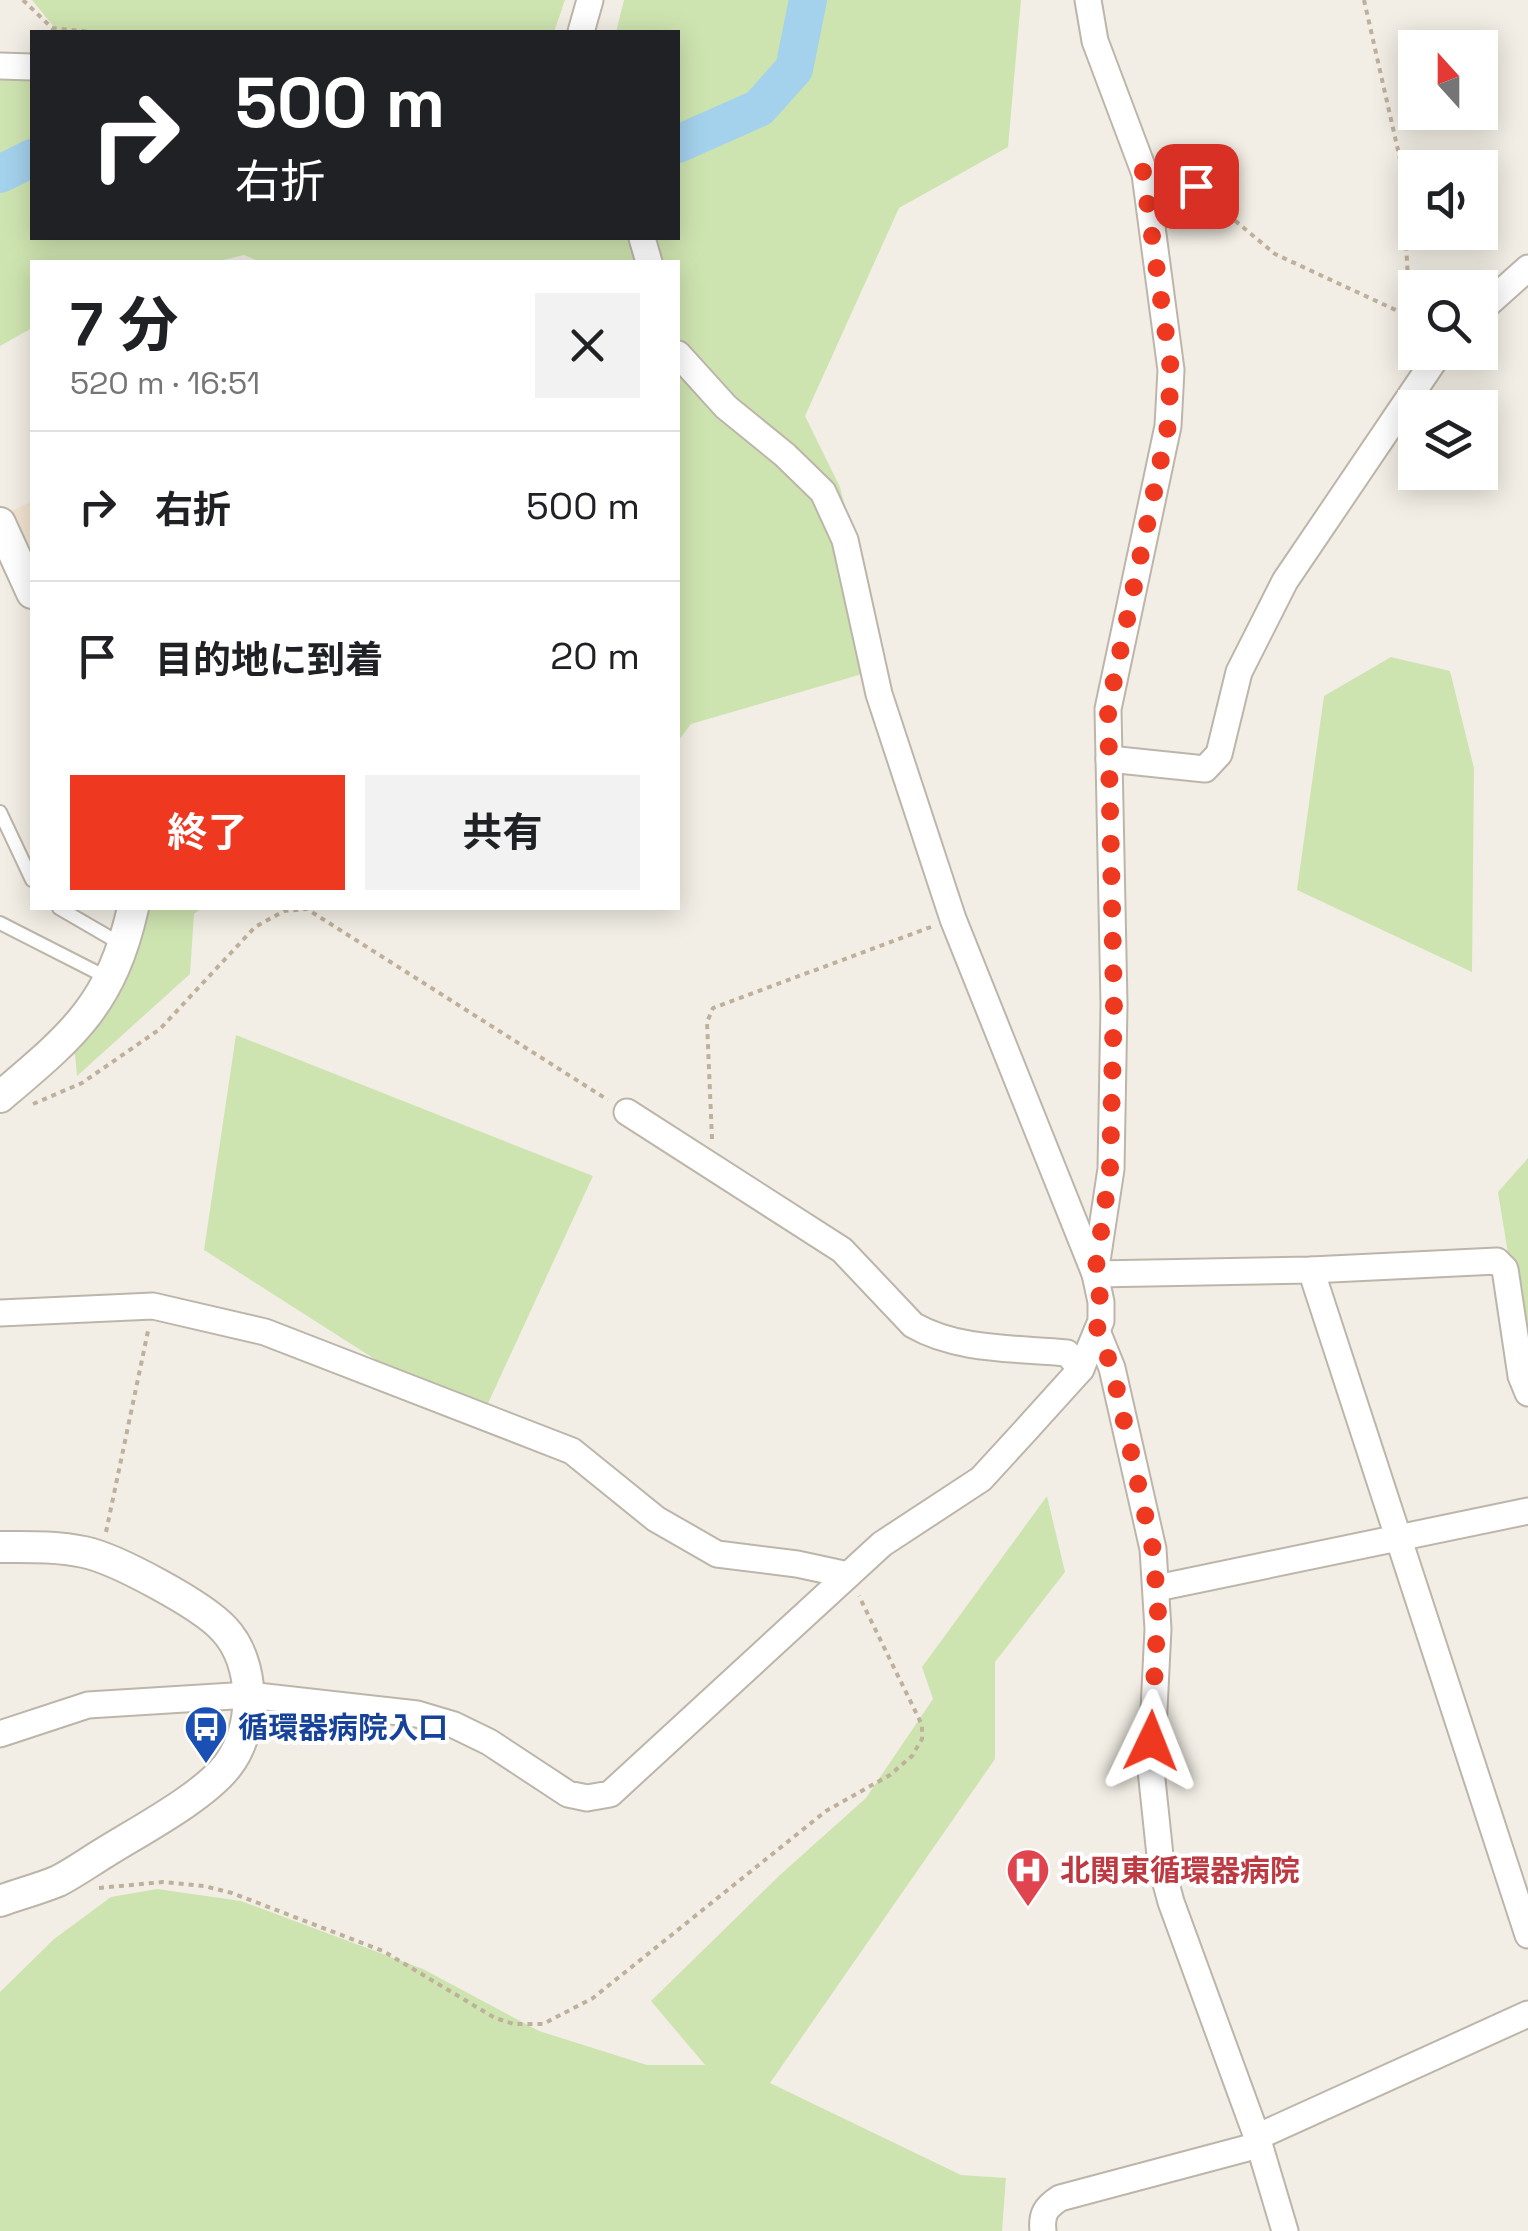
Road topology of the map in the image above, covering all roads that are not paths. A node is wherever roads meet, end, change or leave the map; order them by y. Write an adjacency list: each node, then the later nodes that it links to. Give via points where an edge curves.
1 (590, 0): 3 (street)
2 (1088, 0): 12 (street, via 1094,42 1142,165 1171,370 1168,426 1108,709)
3 (582, 30)
4 (0, 66): 5 (street)
5 (30, 66)
6 (1528, 268): 7 (street)
7 (1498, 295)
8 (680, 356): 24 (street, via 726,408 823,492 845,540 879,694 953,920)
9 (1428, 370): 12 (street, via 1284,582 1239,672 1219,754 1205,769)
10 (0, 523): 11 (street)
11 (30, 588)
12 (1108, 759): 24 (street, via 1110,1169)
13 (0, 812): 14 (lane)
14 (6, 838): 15 (lane)
15 (30, 877)
16 (61, 910): 19 (lane)
17 (133, 910): 19 (street)
18 (0, 923): 20 (lane)
19 (124, 946): 20 (street)
20 (110, 979): 21 (street, via 67,1040)
21 (0, 1097)
22 (627, 1112): 27 (street, via 842,1250 925,1332 960,1343 1067,1353)
23 (1311, 1270): 24 (street); 28 (street, via 1497,1261 1505,1269); 30 (street)
24 (1095, 1274): 26 (street)
25 (0, 1313): 32 (street, via 153,1306 265,1332 572,1451 656,1519 716,1554)
26 (1097, 1330): 27 (street); 33 (street, via 1112,1368)
27 (1081, 1369): 32 (street, via 980,1478)
28 (1528, 1393)
29 (1528, 1511): 30 (street)
30 (1398, 1539): 33 (street); 37 (street)
31 (0, 1547): 34 (street, via 87,1552 157,1585 226,1631)
32 (848, 1575): 34 (street, via 610,1794 568,1794 489,1742 417,1714)
33 (1157, 1588): 39 (street, via 1151,1770 1162,1865)
34 (249, 1695): 35 (street, via 88,1705); 36 (street, via 244,1733 212,1781 60,1880)
35 (8, 1726)
36 (0, 1901)
37 (1528, 1935)
38 (1528, 2014): 39 (street)
39 (1258, 2141): 40 (street, via 1060,2198 1042,2217); 41 (street)
40 (1043, 2231)
41 (1285, 2231)

